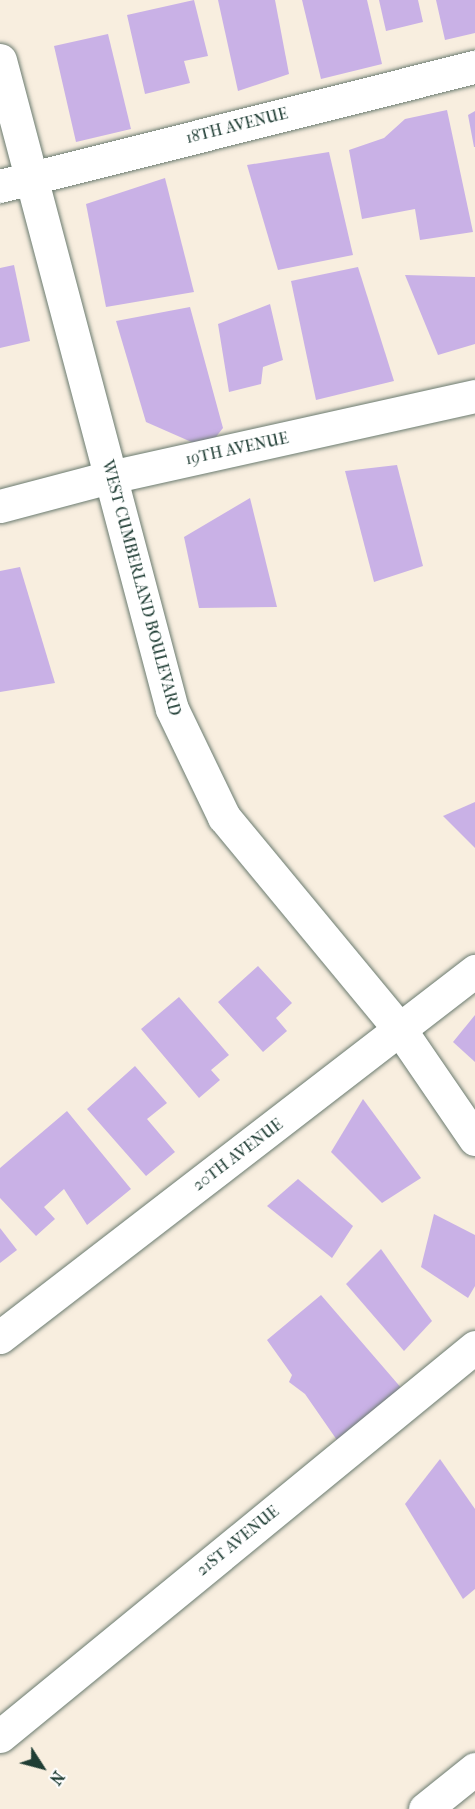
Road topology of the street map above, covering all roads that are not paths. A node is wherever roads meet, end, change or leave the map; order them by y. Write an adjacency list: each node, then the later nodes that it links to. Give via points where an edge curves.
1 (0, 60): 3 (street, WEST CUMBERLAND BOULEVARD)
2 (475, 68): 3 (street, 18TH AVENUE)
3 (32, 176): 4 (street, 18TH AVENUE); 6 (street, WEST CUMBERLAND BOULEVARD)
4 (0, 186)
5 (475, 396): 6 (street, 19TH AVENUE)
6 (110, 477): 7 (street, 19TH AVENUE); 9 (street, WEST CUMBERLAND BOULEVARD, via 172,709 224,817)
7 (0, 506)
8 (475, 971): 9 (street, 20TH AVENUE)
9 (401, 1031): 10 (street, WEST CUMBERLAND BOULEVARD); 11 (street, 20TH AVENUE)
10 (475, 1139)
11 (0, 1336)
12 (475, 1347): 13 (street, 21ST AVENUE)
13 (0, 1736)
14 (475, 1769): 15 (street)
15 (425, 1809)

